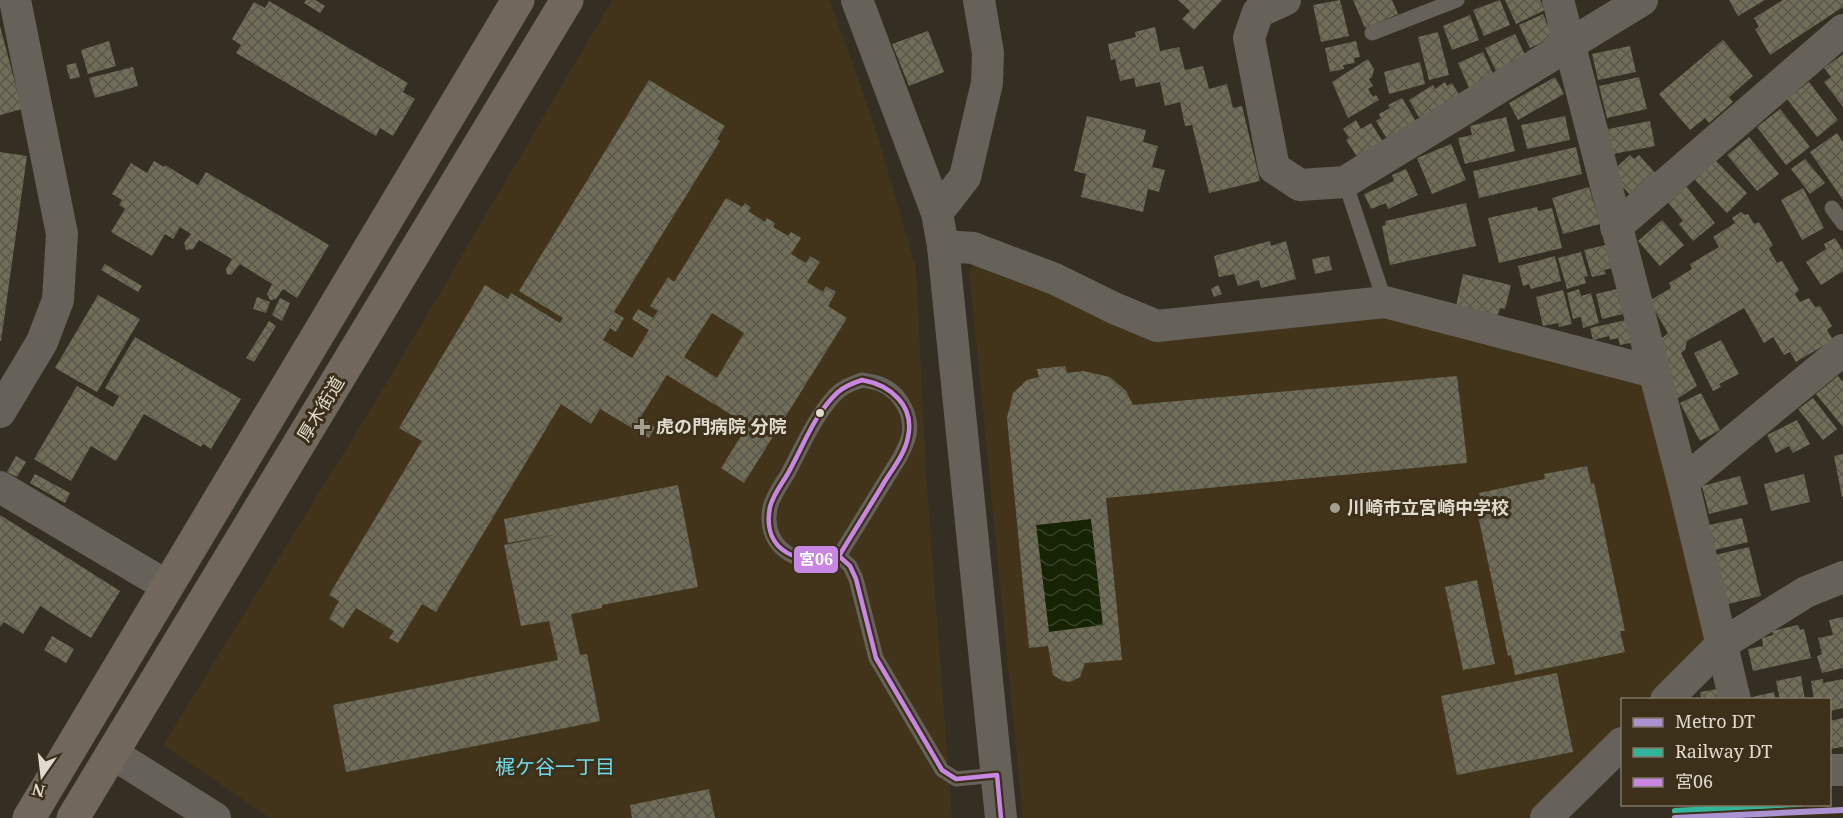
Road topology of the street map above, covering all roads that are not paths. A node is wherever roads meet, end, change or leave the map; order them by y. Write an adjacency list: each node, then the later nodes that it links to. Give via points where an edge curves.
1 (15, 0): 22 (street, via 62,234 58,300 42,342)
2 (518, 0): 27 (highway)
3 (567, 0): 32 (highway, 厚木街道)
4 (857, 0): 15 (street)
5 (980, 0): 15 (street, via 988,53 987,83 965,177)
6 (1285, 0): 13 (street, via 1258,12 1249,38 1274,168 1300,185)
7 (1457, 0): 11 (lane)
8 (1558, 0): 12 (street)
9 (1642, 0): 12 (street)
10 (1843, 30): 17 (street)
11 (1372, 33)
12 (1571, 44): 13 (street); 17 (street)
13 (1345, 182): 19 (lane)
14 (1832, 208): 16 (lane)
15 (937, 213): 18 (street)
16 (1843, 224)
17 (1616, 227): 21 (street)
18 (943, 246): 19 (street, via 973,248 1055,279 1157,326); 33 (street)
19 (1385, 302): 21 (street)
20 (1843, 350): 23 (street)
21 (1654, 372): 23 (street)
22 (0, 412)
23 (1683, 482): 28 (street)
24 (0, 487): 27 (street)
25 (839, 556): 25 (lane, via 812,562 792,557 776,542 768,525 770,505 821,414 835,395 862,380 881,384 896,394 910,425 900,457); 33 (lane, via 856,579 876,658 942,770 956,779)
26 (1843, 577): 28 (street, via 1806,592)
27 (167, 586): 34 (highway)
28 (1722, 644): 29 (street); 30 (street)
29 (1667, 698)
30 (1735, 698)
31 (1621, 744): 38 (street)
32 (113, 754): 35 (highway, 厚木街道); 36 (street)
33 (997, 775): 37 (street)
34 (29, 818)
35 (73, 818)
36 (215, 818)
37 (1002, 818)
38 (1546, 818)

